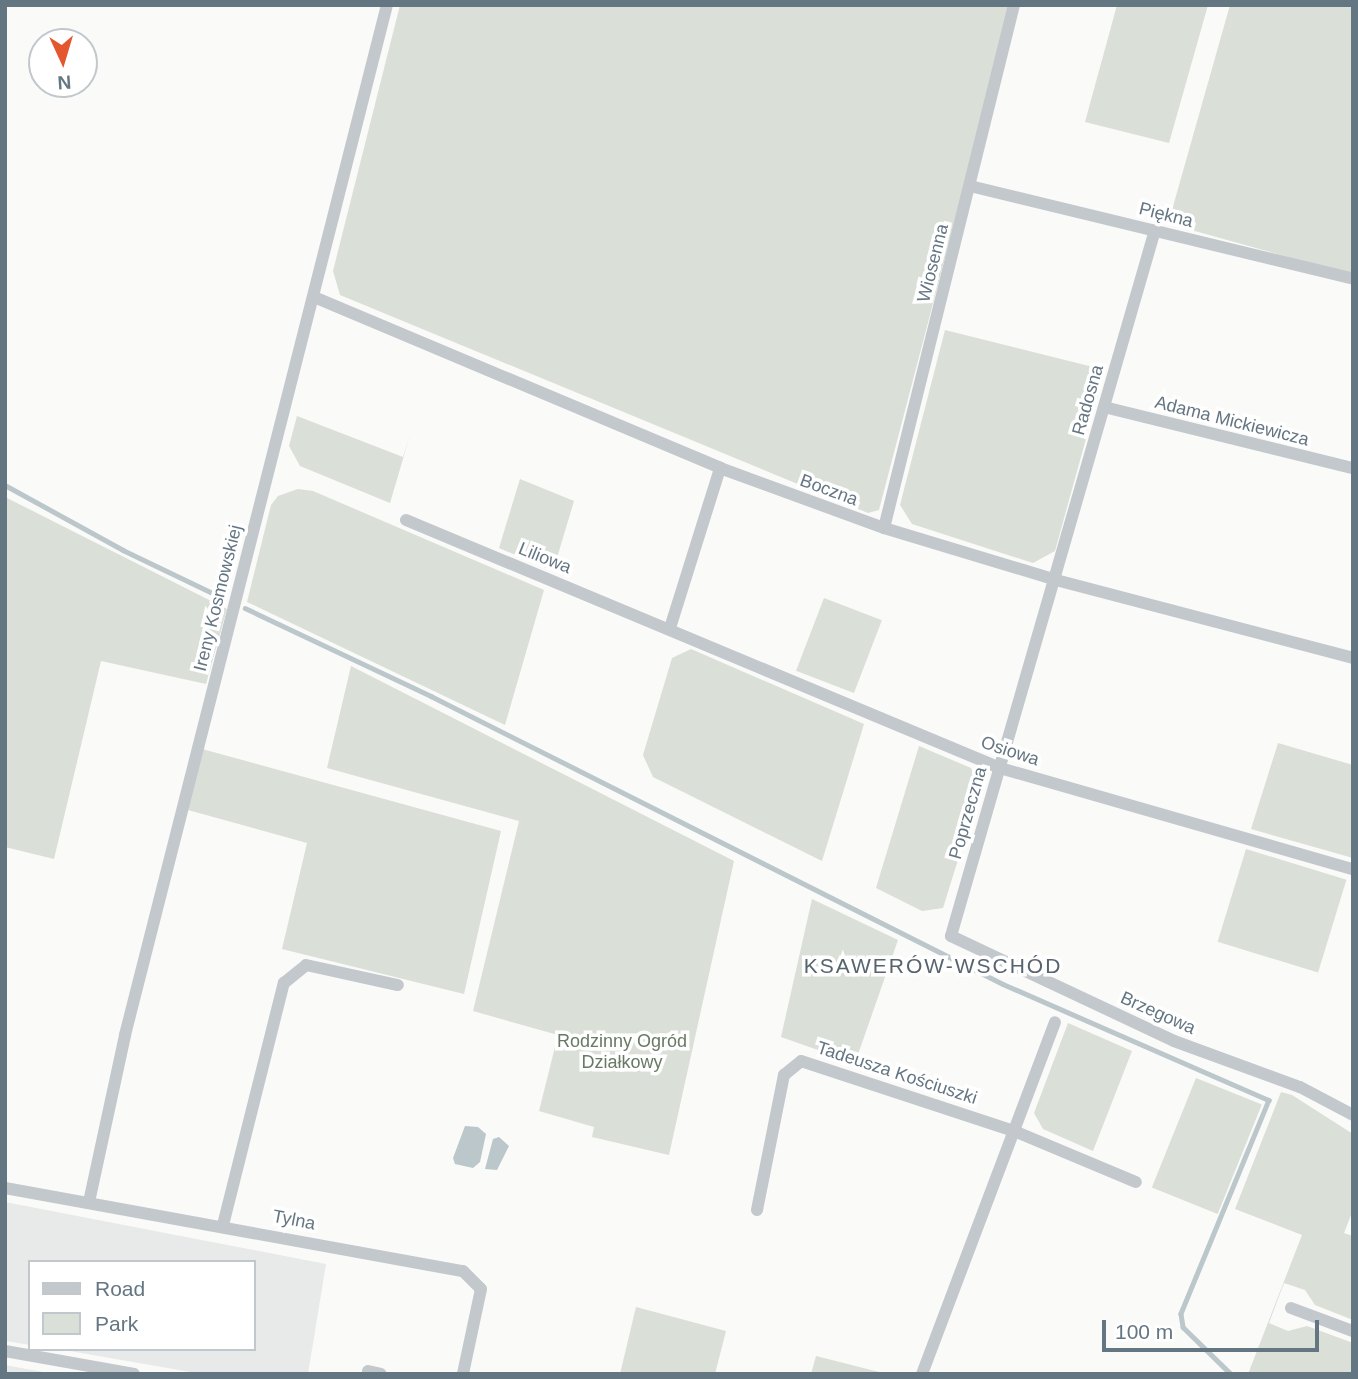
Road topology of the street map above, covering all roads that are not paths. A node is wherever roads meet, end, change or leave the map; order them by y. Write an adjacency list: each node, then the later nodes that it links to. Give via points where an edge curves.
1 (387, 5): 6 (street, Ireny Kosmowskiej)
2 (1014, 5): 3 (street, Wiosenna)
3 (971, 186): 4 (street, Piękna); 11 (street, Wiosenna)
4 (1156, 230): 5 (street, Piękna); 7 (street, Radosna)
5 (1353, 279)
6 (313, 297): 8 (street, Boczna); 24 (street, Ireny Kosmowskiej, via 131,1011)
7 (1104, 407): 9 (street, Adama Mickiewicza); 12 (street, Radosna)
8 (720, 468): 11 (street, Boczna); 13 (street)
9 (1353, 468)
10 (405, 520): 13 (street, Liliowa)
11 (884, 528): 12 (street, Boczna)
12 (1056, 580): 14 (street, Boczna); 15 (street, Poprzeczna)
13 (670, 628): 15 (street, Osiowa)
14 (1353, 658)
15 (1000, 768): 16 (street, Osiowa); 17 (street, Poprzeczna)
16 (1353, 869)
17 (951, 936): 20 (street, Brzegowa, via 1174,1041 1300,1087)
18 (398, 985): 26 (street, via 306,965 284,983)
19 (1055, 1022): 21 (street)
20 (1353, 1115)
21 (1014, 1131): 22 (street, Tadeusza Kościuszki); 25 (street, Tadeusza Kościuszki, via 801,1061 784,1075); 32 (street)
22 (1136, 1182)
23 (5, 1188): 24 (street, Tylna)
24 (89, 1202): 26 (street, Tylna)
25 (757, 1210)
26 (223, 1225): 31 (street, Tylna, via 472,1275 481,1296)
27 (1291, 1308): 28 (street)
28 (1353, 1331)
29 (5, 1351): 30 (street)
30 (134, 1374)
31 (463, 1374)
32 (922, 1374)

